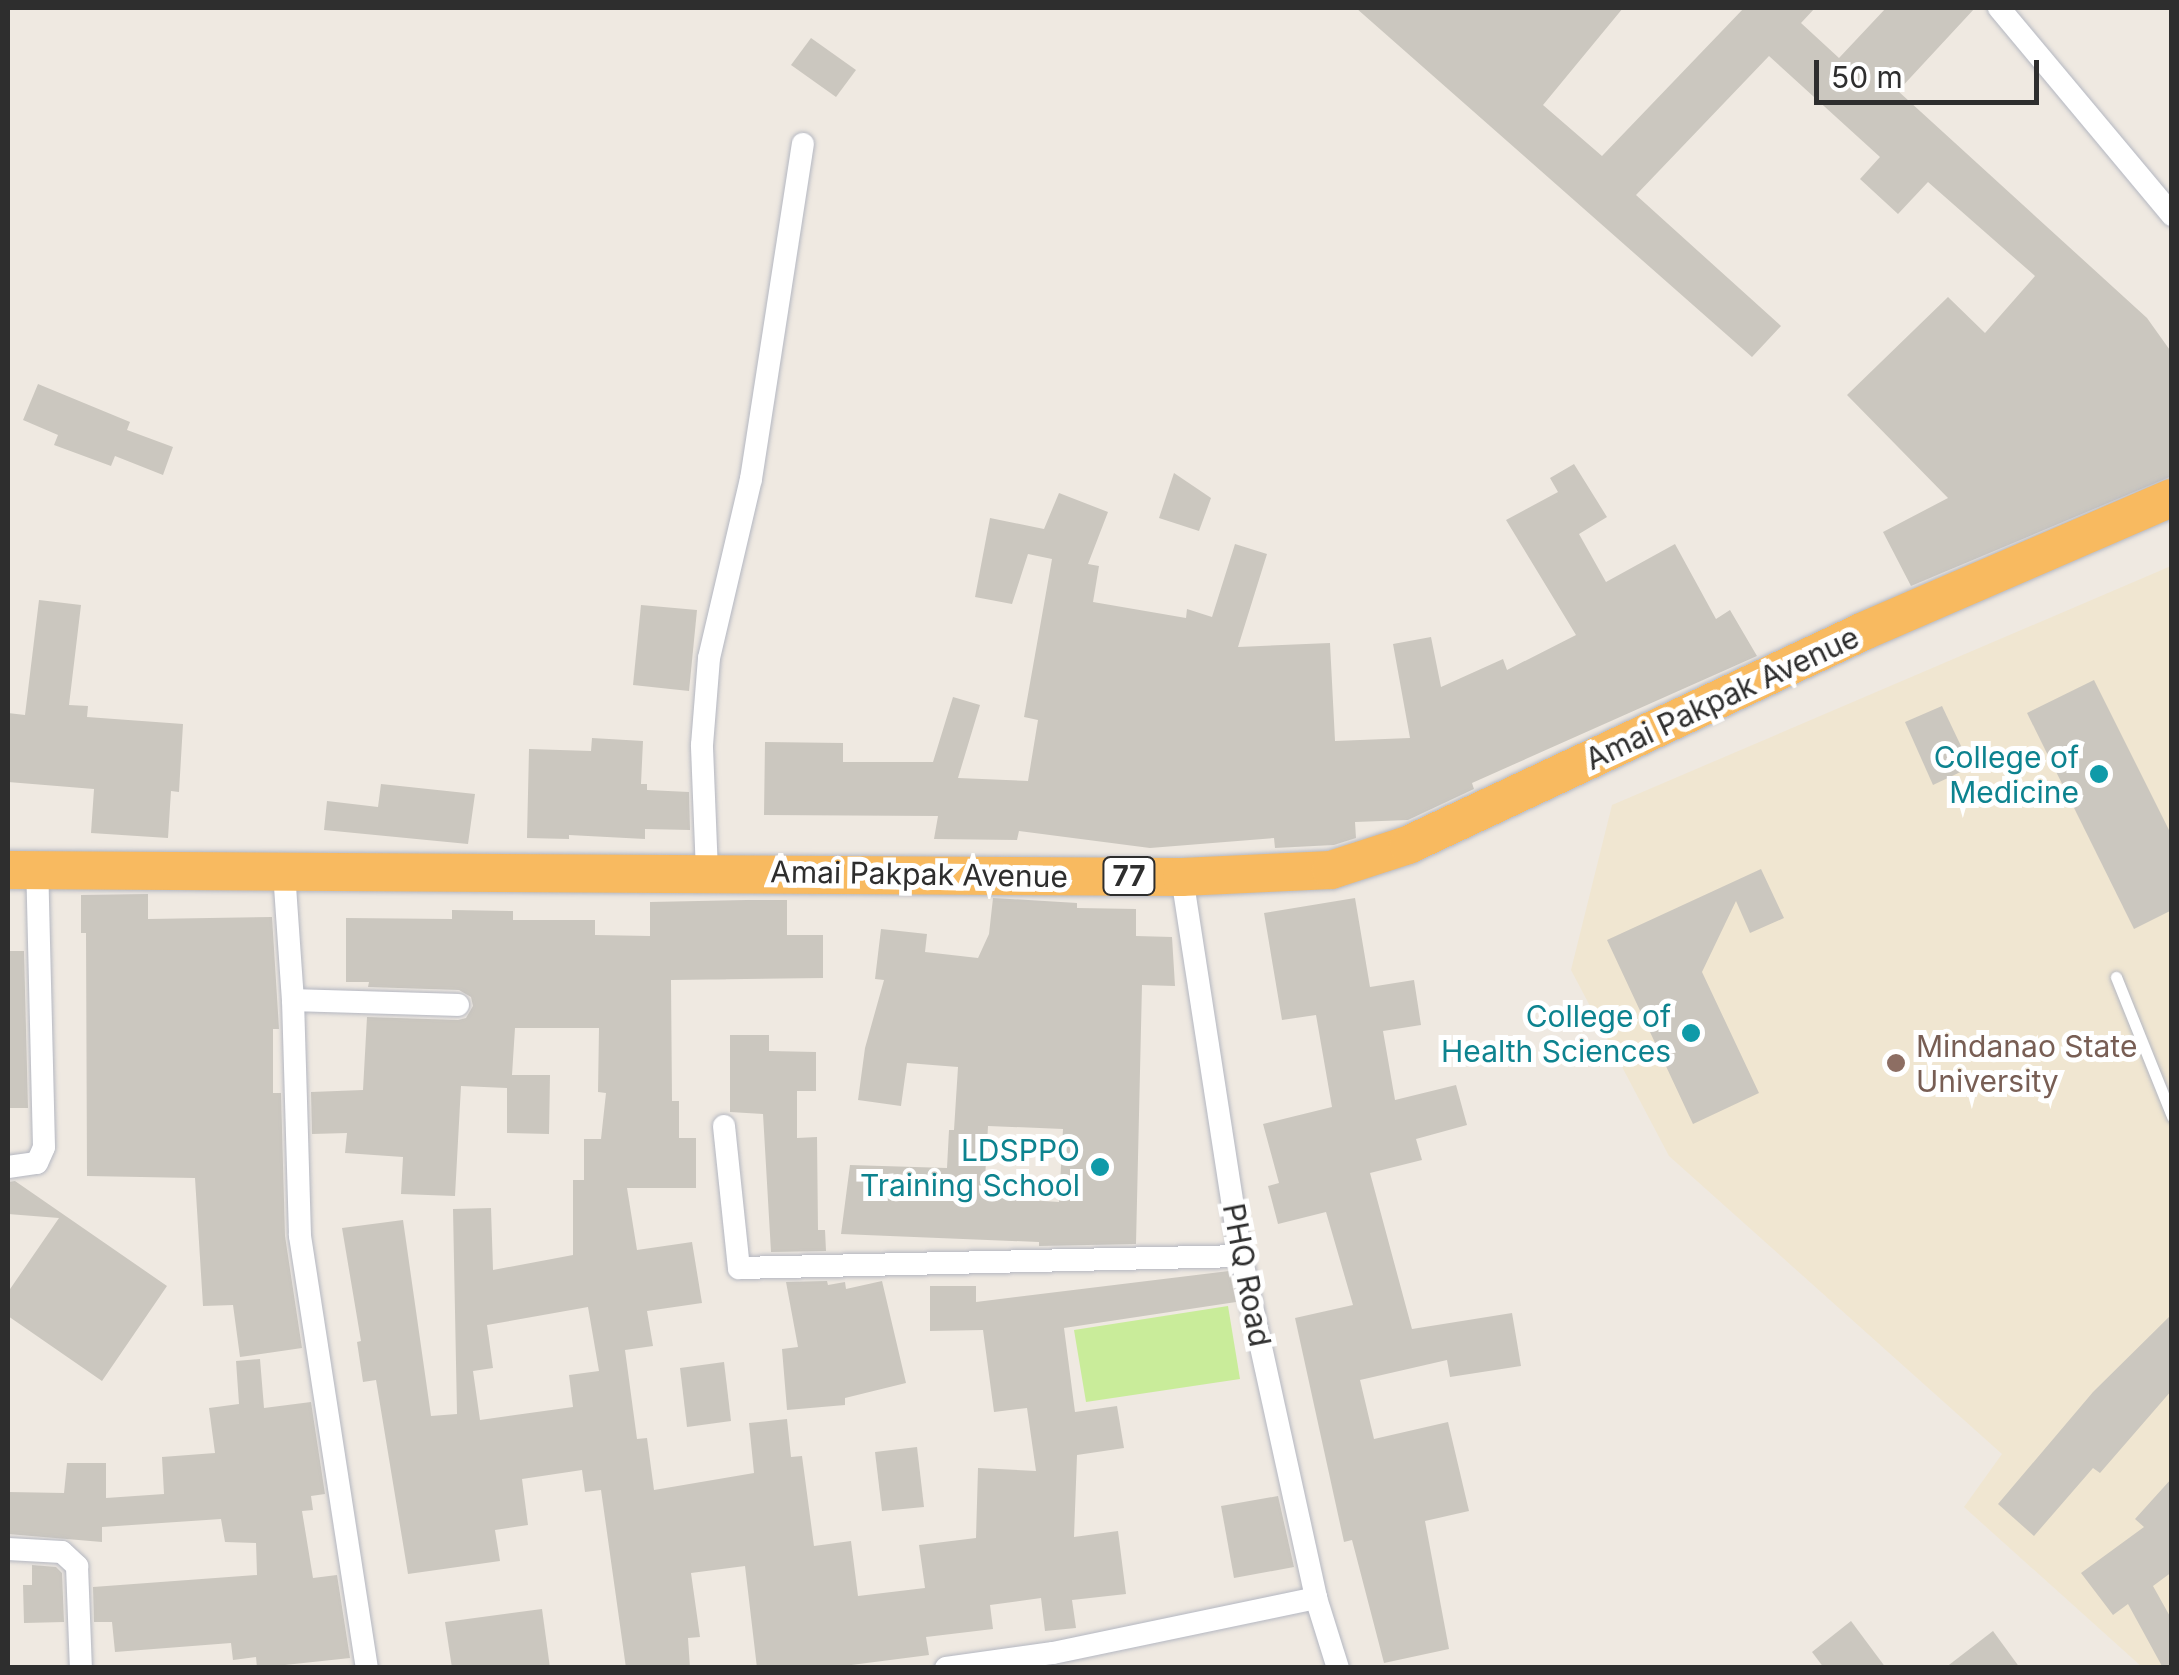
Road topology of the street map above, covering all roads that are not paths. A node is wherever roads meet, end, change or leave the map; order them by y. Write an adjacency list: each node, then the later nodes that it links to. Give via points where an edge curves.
1 (1998, 8): 3 (street)
2 (802, 144): 7 (street, via 751,478 709,658 702,745)
3 (2172, 215)
4 (2169, 501): 8 (highway, Amai Pakpak Avenue / 77, via 1864,631 1367,861 1330,870)
5 (22, 870): 6 (highway, Amai Pakpak Avenue / 77); 14 (street, via 44,1147 37,1164)
6 (284, 872): 7 (highway, Amai Pakpak Avenue / 77); 10 (street)
7 (707, 872): 8 (highway, Amai Pakpak Avenue / 77)
8 (1182, 877): 15 (street, PHQ Road)
9 (2116, 977): 12 (lane)
10 (293, 1000): 11 (street); 19 (street, via 300,1236)
11 (458, 1005)
12 (2172, 1116)
13 (724, 1126): 15 (street, via 739,1268)
14 (8, 1167)
15 (1241, 1256): 17 (street, PHQ Road)
16 (8, 1549): 18 (street, via 62,1552 77,1566)
17 (1316, 1598): 20 (street); 21 (street, PHQ Road)
18 (81, 1668)
19 (367, 1668)
20 (946, 1668)
21 (1338, 1668)

